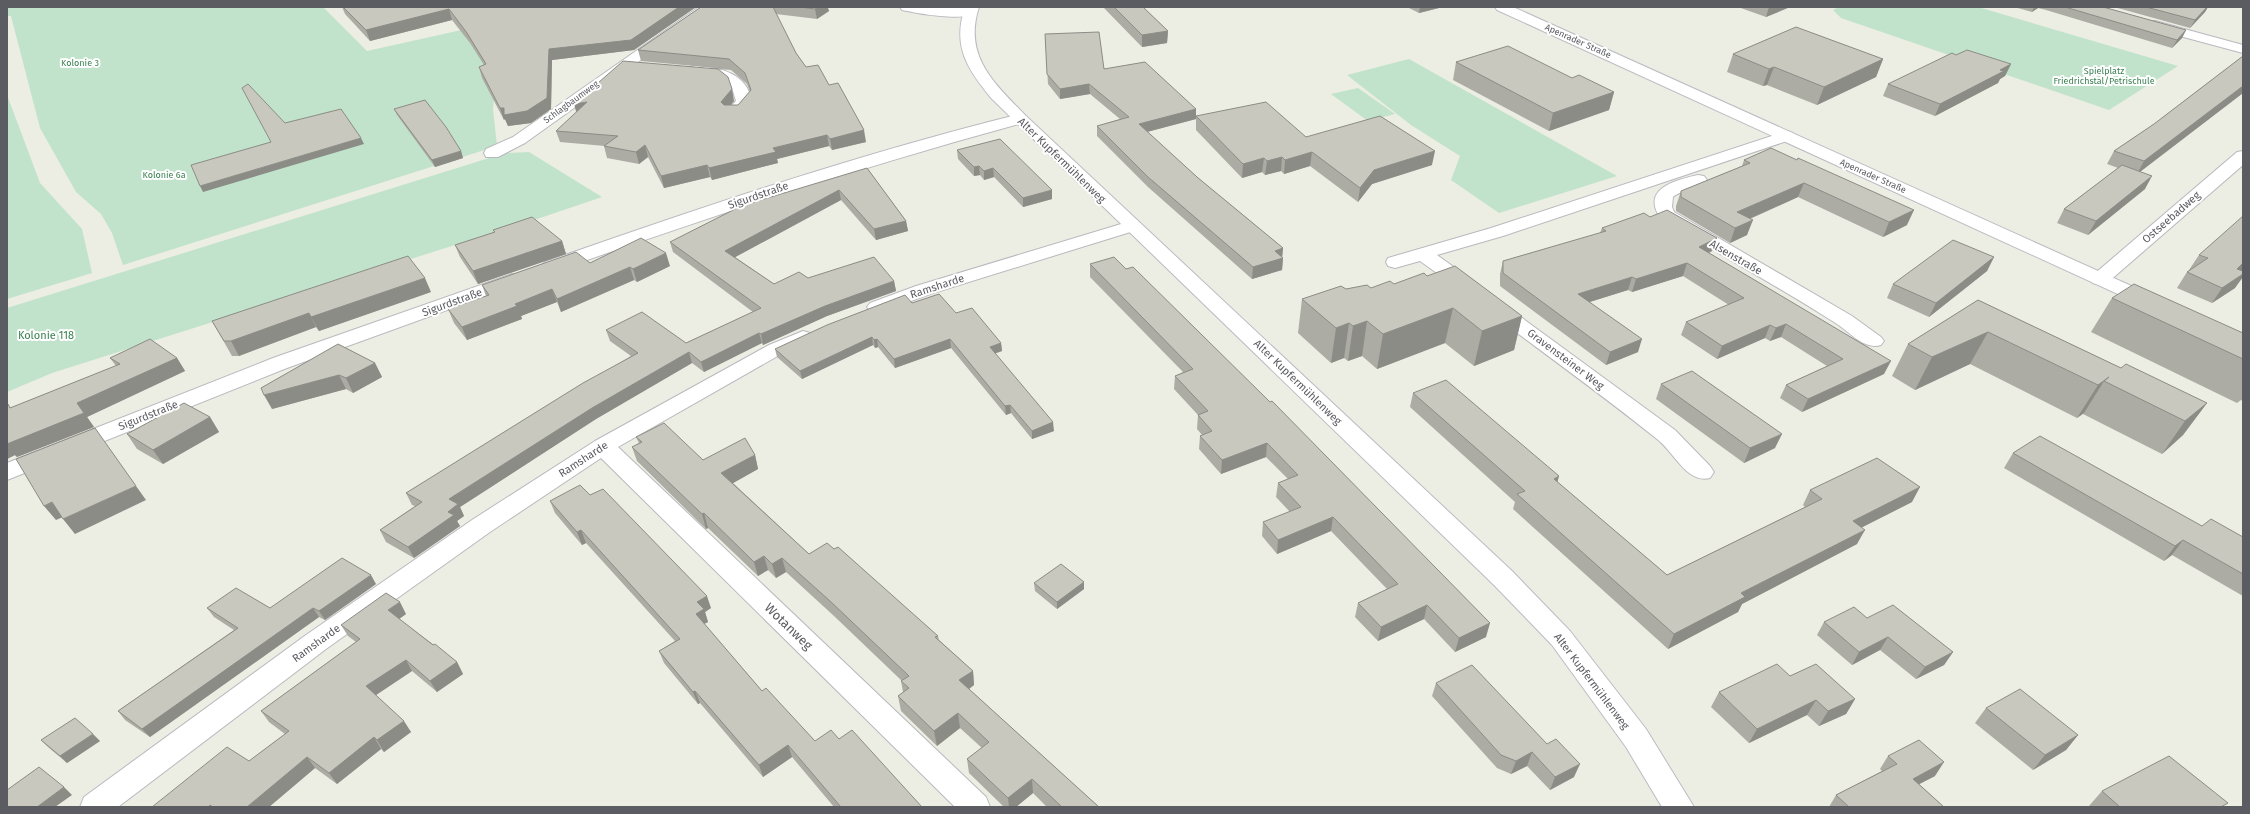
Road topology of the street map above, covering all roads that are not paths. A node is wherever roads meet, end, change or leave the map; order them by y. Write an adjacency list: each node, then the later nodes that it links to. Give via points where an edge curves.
1 (708, 7): 7 (street, Schlagbaumweg)
2 (907, 7): 4 (street, Alter Kupfermühlenweg, via 933,12)
3 (1502, 7): 12 (street, Apenrader Straße)
4 (971, 9): 11 (street, Alter Kupfermühlenweg, via 966,29 971,57 992,89)
5 (2140, 20): 6 (street)
6 (2243, 49)
7 (623, 65): 8 (street); 13 (street, Schlagbaumweg, via 519,140)
8 (646, 66)
9 (684, 70): 10 (street, via 725,74 734,79 743,94 744,102)
10 (733, 112)
11 (1020, 119): 16 (street, Alter Kupfermühlenweg); 25 (street, Sigurdstraße, via 814,177 532,274 280,363)
12 (1787, 136): 15 (street); 19 (street, Apenrader Straße)
13 (492, 153)
14 (2243, 156): 19 (street, Ostseebadweg)
15 (1694, 166): 17 (street); 23 (street, Alsenstraße, via 1704,175 1666,193 1661,206 1667,215 1845,320)
16 (1131, 226): 21 (street, Ramsharde, via 923,290); 29 (street, Alter Kupfermühlenweg, via 1498,573 1561,638 1636,738)
17 (1423, 254): 18 (street); 26 (street, Gravensteiner Weg, via 1667,435)
18 (1395, 262)
19 (2100, 279): 20 (street, Apenrader Straße)
20 (2168, 310)
21 (860, 313)
22 (826, 327): 24 (street, Ramsharde, via 776,349)
23 (1874, 341)
24 (603, 446): 27 (street, Ramsharde, via 481,526 323,638); 28 (street, Wotanweg)
25 (7, 472)
26 (1702, 472)
27 (96, 807)
28 (975, 807)
29 (1679, 807)

